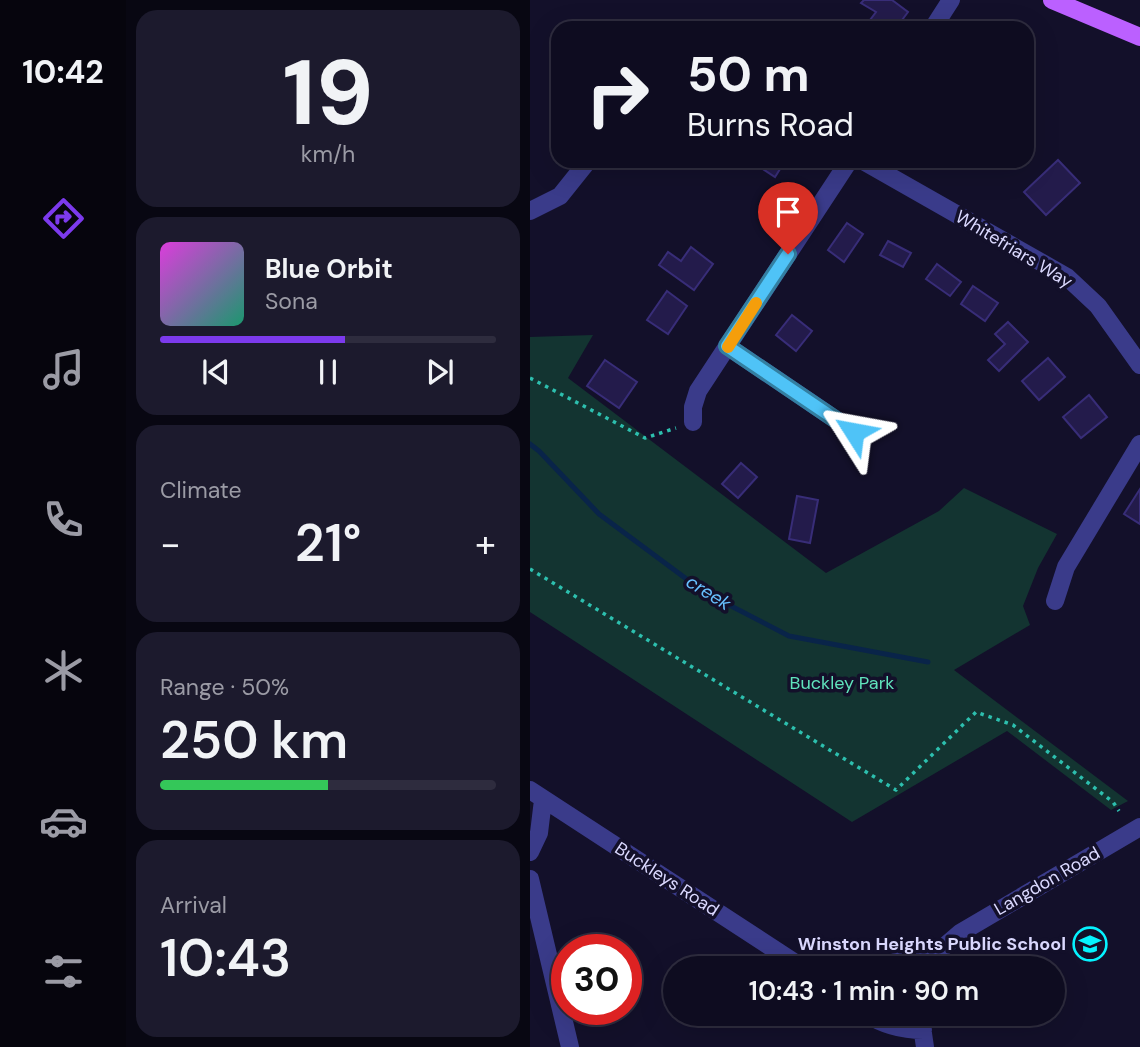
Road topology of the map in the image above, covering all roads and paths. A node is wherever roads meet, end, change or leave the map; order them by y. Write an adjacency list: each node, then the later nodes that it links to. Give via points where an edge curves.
1 (951, 0): 3 (street)
2 (1052, 0): 4 (main road)
3 (938, 21)
4 (1140, 37)
5 (582, 168): 8 (street, via 560,196)
6 (844, 168): 9 (street)
7 (875, 168): 10 (street, Whitefriars Way, via 1067,277 1098,306)
8 (530, 211)
9 (727, 346): 12 (street, via 698,391); 13 (street)
10 (1140, 365)
11 (530, 378): 12 (path, via 645,438)
12 (693, 422)
13 (854, 432)
14 (1140, 444): 16 (street, via 1066,567)
15 (530, 569): 18 (path, via 896,790 976,712 1013,725)
16 (1055, 601)
17 (537, 795): 19 (street, Buckleys Road); 21 (street)
18 (1119, 811)
19 (566, 814): 21 (street); 25 (street, Buckleys Road)
20 (1140, 827): 24 (street, Langdon Road, via 960,933)
21 (539, 832): 22 (street)
22 (530, 852)
23 (530, 879): 30 (street)
24 (939, 951): 26 (street); 27 (street, Langdon Road)
25 (785, 956)
26 (917, 956)
27 (936, 956)
28 (890, 1026): 29 (street)
29 (923, 1030)
30 (570, 1047)

